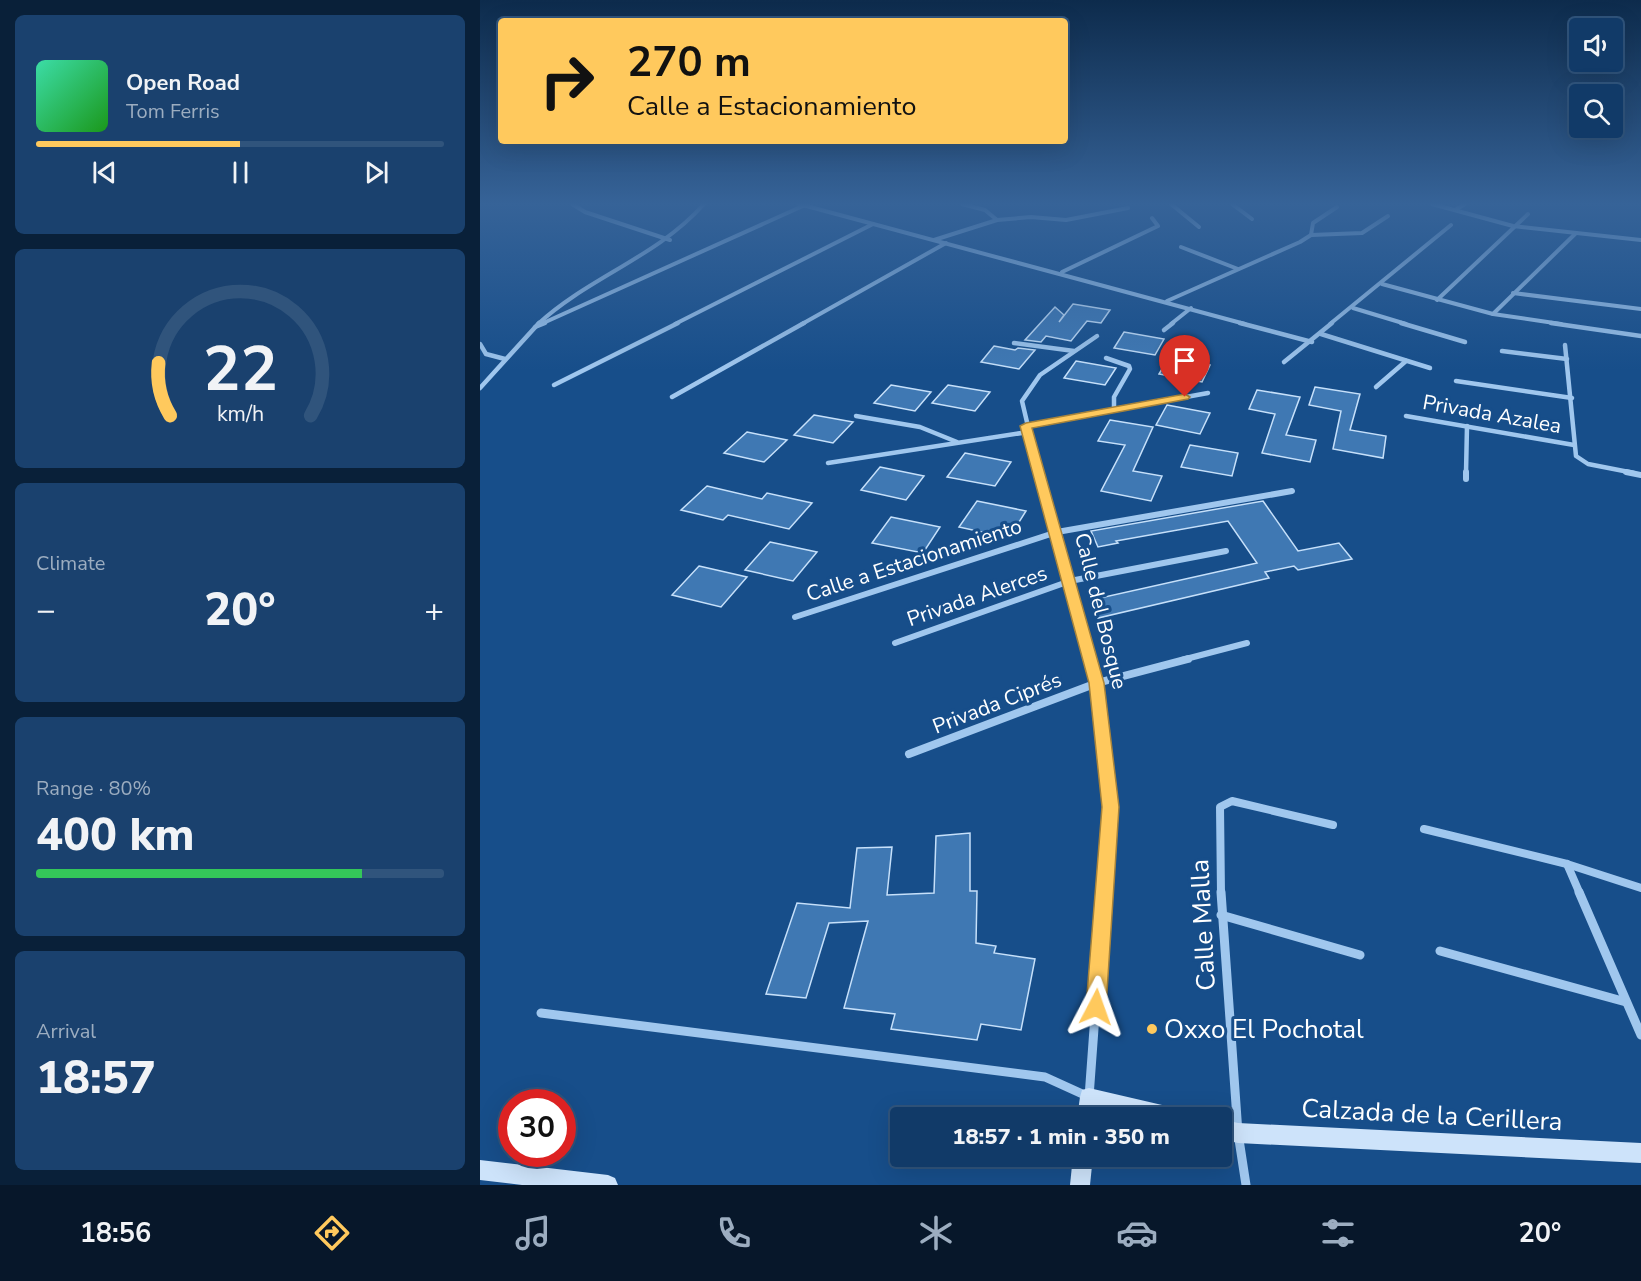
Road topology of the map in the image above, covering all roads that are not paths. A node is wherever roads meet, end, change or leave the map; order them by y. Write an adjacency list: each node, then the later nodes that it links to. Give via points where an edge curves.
1 (638, 259): 22 (street, via 561,305)
2 (683, 259): 22 (street)
3 (803, 259): 41 (street)
4 (917, 259): 45 (street)
5 (1009, 259): 13 (street)
6 (1090, 259): 13 (street)
7 (1213, 259): 12 (street)
8 (1259, 259): 12 (street)
9 (1411, 259): 14 (street)
10 (1479, 259): 16 (street)
11 (1548, 259): 15 (street)
12 (1238, 269): 17 (street)
13 (1062, 273): 17 (street)
14 (1382, 284): 16 (street); 19 (street)
15 (1513, 293): 20 (street); 21 (street)
16 (1437, 300): 21 (street)
17 (1167, 302): 18 (street)
18 (1191, 308): 23 (street); 28 (street)
19 (1353, 308): 24 (street); 29 (street)
20 (1641, 309)
21 (1493, 314): 26 (street)
22 (535, 327): 35 (street)
23 (1164, 330)
24 (1321, 334): 28 (street); 37 (street)
25 (1097, 336): 32 (street, Calle del Bosque)
26 (1641, 336)
27 (1014, 342): 32 (street)
28 (1311, 342): 38 (street)
29 (1465, 342)
30 (480, 344): 35 (street, via 486,354)
31 (1565, 345): 36 (street)
32 (1074, 351): 51 (street, Calle del Bosque, via 1040,375 1022,401)
33 (1502, 351): 36 (street)
34 (1106, 358): 47 (street, via 1125,362 1130,369 1114,397)
35 (505, 359): 43 (street)
36 (1567, 359): 46 (street)
37 (1406, 361): 39 (street); 42 (street)
38 (1284, 362)
39 (1430, 368)
40 (1456, 381): 46 (street)
41 (554, 386)
42 (1376, 387)
43 (480, 388)
44 (1208, 393): 47 (street)
45 (672, 397)
46 (1572, 399): 53 (street)
47 (1114, 410): 51 (street)
48 (856, 416): 52 (street, via 920,428)
49 (1406, 416): 50 (street, Privada Azalea)
50 (1467, 426): 53 (street, Privada Azalea); 56 (street)
51 (1027, 429): 52 (street); 58 (street, Calle del Bosque)
52 (958, 442): 54 (street)
53 (1574, 445): 55 (street, via 1576,456 1588,464)
54 (828, 463)
55 (1641, 476)
56 (1466, 479)
57 (1292, 491): 58 (street, Calle a Estacionamiento)
58 (1057, 532): 60 (street, Calle del Bosque); 61 (street, Calle a Estacionamiento)
59 (1226, 552): 60 (street, Privada Alerces)
60 (1070, 581): 62 (street, Privada Alerces); 64 (street, Calle del Bosque)
61 (795, 617)
62 (895, 643)
63 (1247, 643): 64 (street, Privada Ciprés)
64 (1097, 683): 65 (street, Privada Ciprés); 76 (street, Calle del Bosque, via 1110,807)
65 (909, 754)
66 (1333, 825): 70 (street, Calle Malla, via 1232,801 1220,807)
67 (1425, 829): 68 (street)
68 (1567, 864): 69 (street); 73 (street)
69 (1641, 888)
70 (1221, 915): 72 (street); 79 (street, Calle Malla)
71 (1440, 951): 73 (street)
72 (1360, 955)
73 (1626, 1002): 75 (street)
74 (541, 1013): 76 (street, via 1045,1077)
75 (1641, 1035)
76 (1089, 1096): 77 (street, Calle del Bosque); 78 (street)
77 (1088, 1107)
78 (1132, 1107)
79 (1228, 1107)
80 (1232, 1131): 82 (street, Calzada de la Cerillera)
81 (1232, 1141): 87 (street, Calle Malla)
82 (1641, 1153)
83 (1082, 1167): 86 (street)
84 (480, 1170): 85 (street)
85 (608, 1185)
86 (1080, 1185)
87 (1246, 1185)

